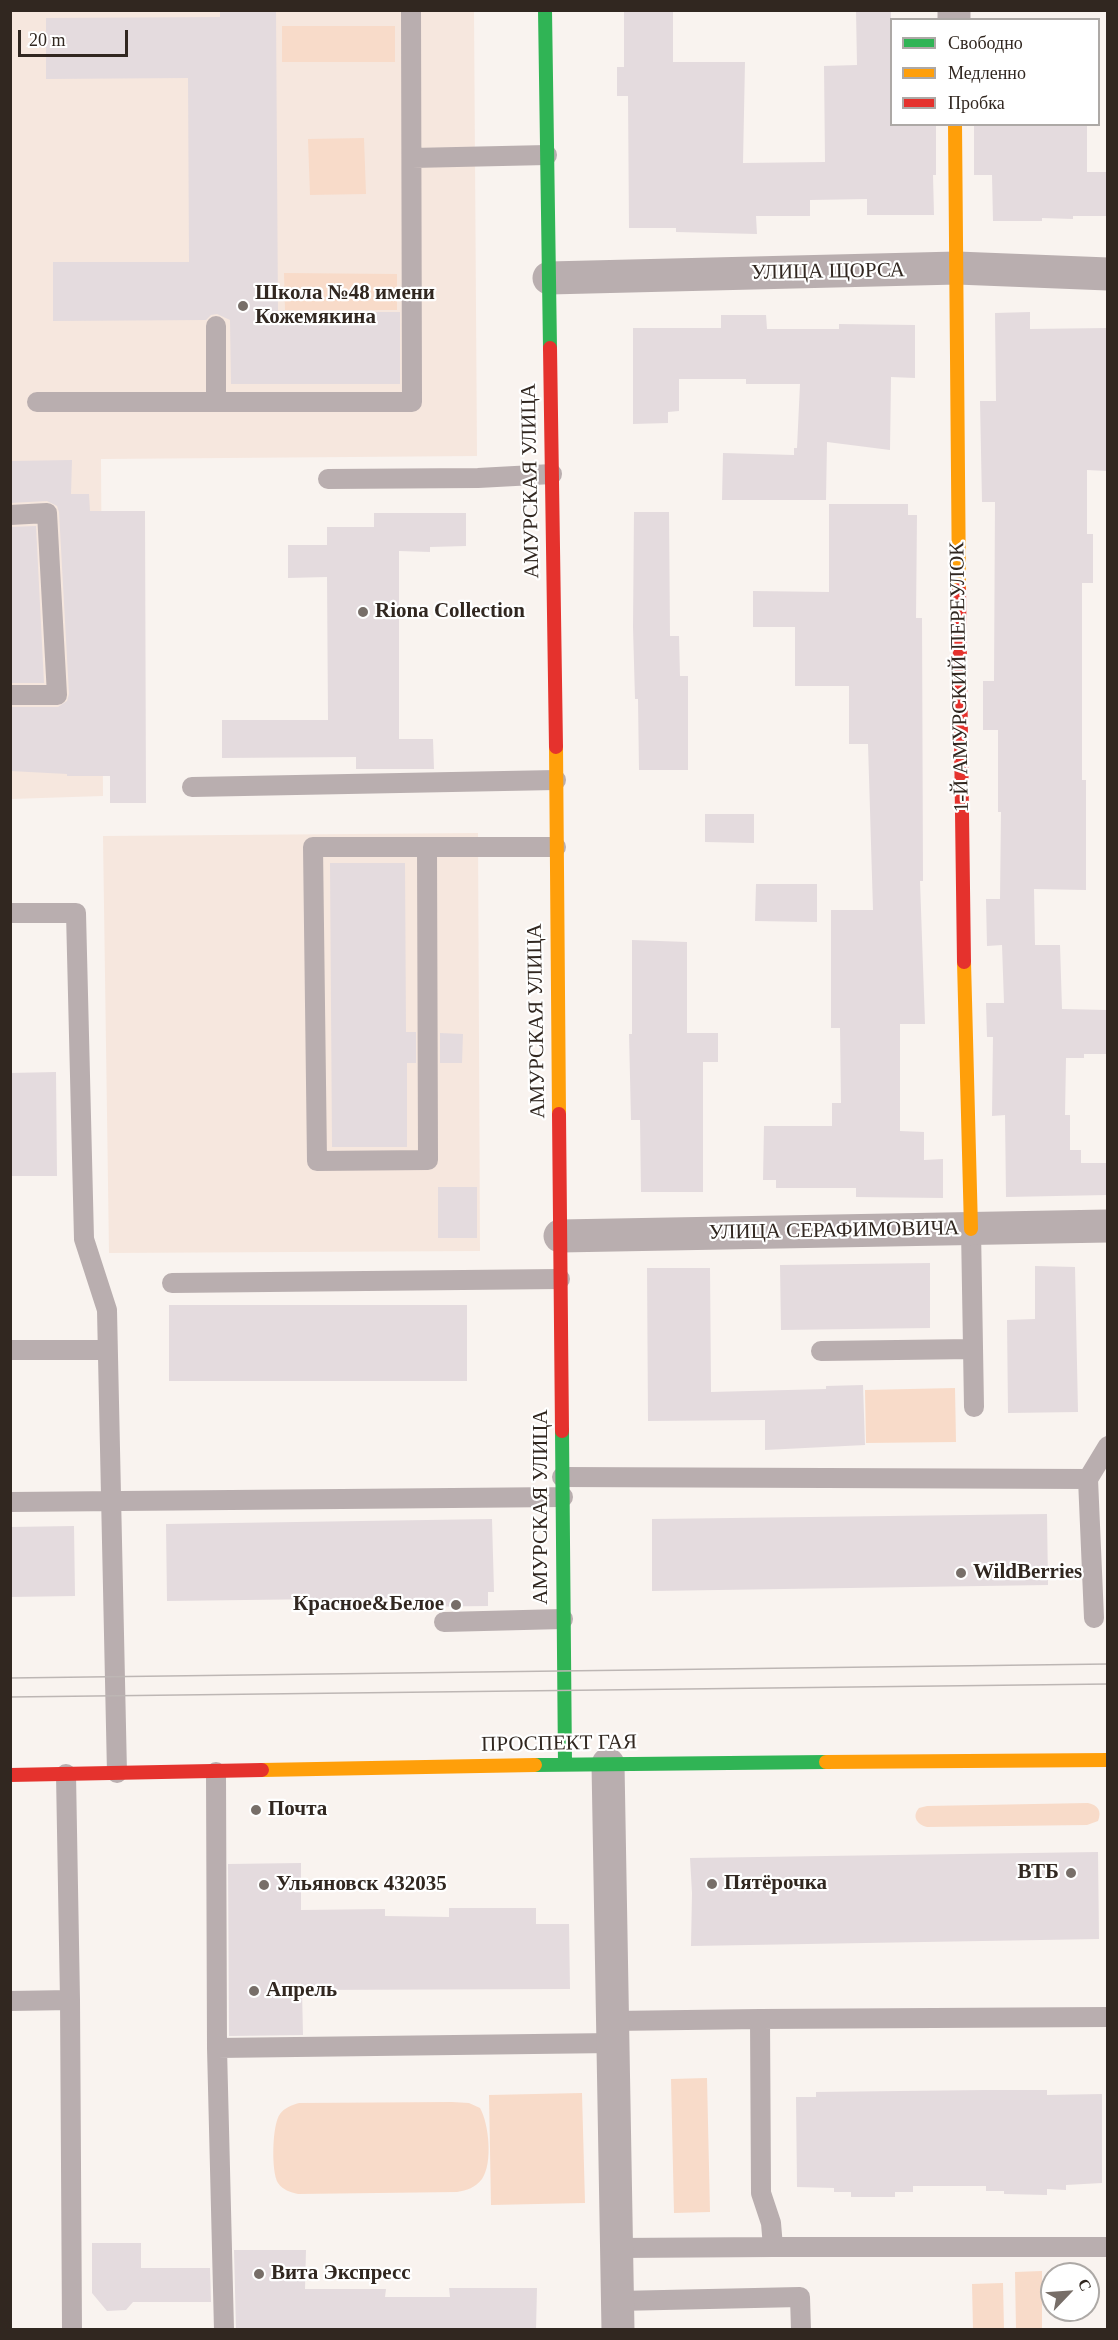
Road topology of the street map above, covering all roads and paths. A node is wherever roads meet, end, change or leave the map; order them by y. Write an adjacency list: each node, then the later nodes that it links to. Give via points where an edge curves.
1 (411, 10): 5 (lane)
2 (545, 10): 4 (street, АМУРСКАЯ УЛИЦА)
3 (955, 126): 6 (street, 1-Й АМУРСКИЙ ПЕРЕУЛОК)
4 (547, 155): 5 (lane); 8 (street, АМУРСКАЯ УЛИЦА)
5 (412, 158): 11 (lane, via 412,402)
6 (957, 268): 7 (street, УЛИЦА ЩОРСА); 8 (street, УЛИЦА ЩОРСА); 22 (street, 1-Й АМУРСКИЙ ПЕРЕУЛОК, via 963,921)
7 (1107, 274)
8 (549, 278): 12 (street, АМУРСКАЯ УЛИЦА)
9 (216, 326): 11 (lane)
10 (37, 402): 11 (lane)
11 (216, 402)
12 (552, 474): 13 (lane); 16 (street, АМУРСКАЯ УЛИЦА)
13 (328, 479)
14 (10, 515): 15 (lane, via 47,513 57,695)
15 (10, 695)
16 (556, 780): 17 (lane); 19 (street, АМУРСКАЯ УЛИЦА)
17 (192, 787)
18 (427, 848): 18 (lane, via 313,847 317,1161 428,1160); 19 (lane)
19 (556, 848): 23 (street, АМУРСКАЯ УЛИЦА)
20 (10, 914): 28 (lane, via 76,913 84,1239 107,1310)
21 (1107, 1226): 22 (street, УЛИЦА СЕРАФИМОВИЧА)
22 (971, 1229): 23 (street, УЛИЦА СЕРАФИМОВИЧА); 26 (lane)
23 (560, 1236): 24 (street, АМУРСКАЯ УЛИЦА)
24 (560, 1279): 25 (lane); 32 (street, АМУРСКАЯ УЛИЦА)
25 (172, 1283)
26 (973, 1349): 29 (lane); 30 (lane)
27 (10, 1350): 28 (lane)
28 (107, 1350): 35 (lane)
29 (821, 1351)
30 (974, 1407)
31 (1107, 1446): 33 (lane)
32 (562, 1477): 33 (lane); 34 (street, АМУРСКАЯ УЛИЦА)
33 (1088, 1479): 37 (lane)
34 (562, 1497): 35 (lane); 38 (street, АМУРСКАЯ УЛИЦА)
35 (111, 1502): 36 (lane); 44 (lane)
36 (10, 1503)
37 (1094, 1618)
38 (563, 1619): 39 (lane); 41 (street, АМУРСКАЯ УЛИЦА)
39 (444, 1622)
40 (1107, 1760): 42 (street, ПРОСПЕКТ ГАЯ)
41 (565, 1764): 42 (street, ПРОСПЕКТ ГАЯ); 43 (street, ПРОСПЕКТ ГАЯ)
42 (608, 1764): 51 (street)
43 (216, 1772): 44 (street, ПРОСПЕКТ ГАЯ); 52 (lane)
44 (117, 1773): 45 (street, ПРОСПЕКТ ГАЯ)
45 (66, 1774): 46 (street, ПРОСПЕКТ ГАЯ); 47 (lane)
46 (10, 1775)
47 (70, 2000): 48 (lane); 57 (lane)
48 (10, 2001)
49 (1107, 2017): 50 (lane)
50 (760, 2019): 51 (lane); 53 (lane, via 761,2193 771,2223)
51 (613, 2032): 52 (lane); 55 (street)
52 (217, 2048): 58 (lane)
53 (773, 2247): 54 (lane); 55 (lane)
54 (1107, 2247)
55 (617, 2248): 56 (street)
56 (618, 2315): 59 (lane, via 800,2297)
57 (72, 2330)
58 (224, 2330)
59 (801, 2330)

